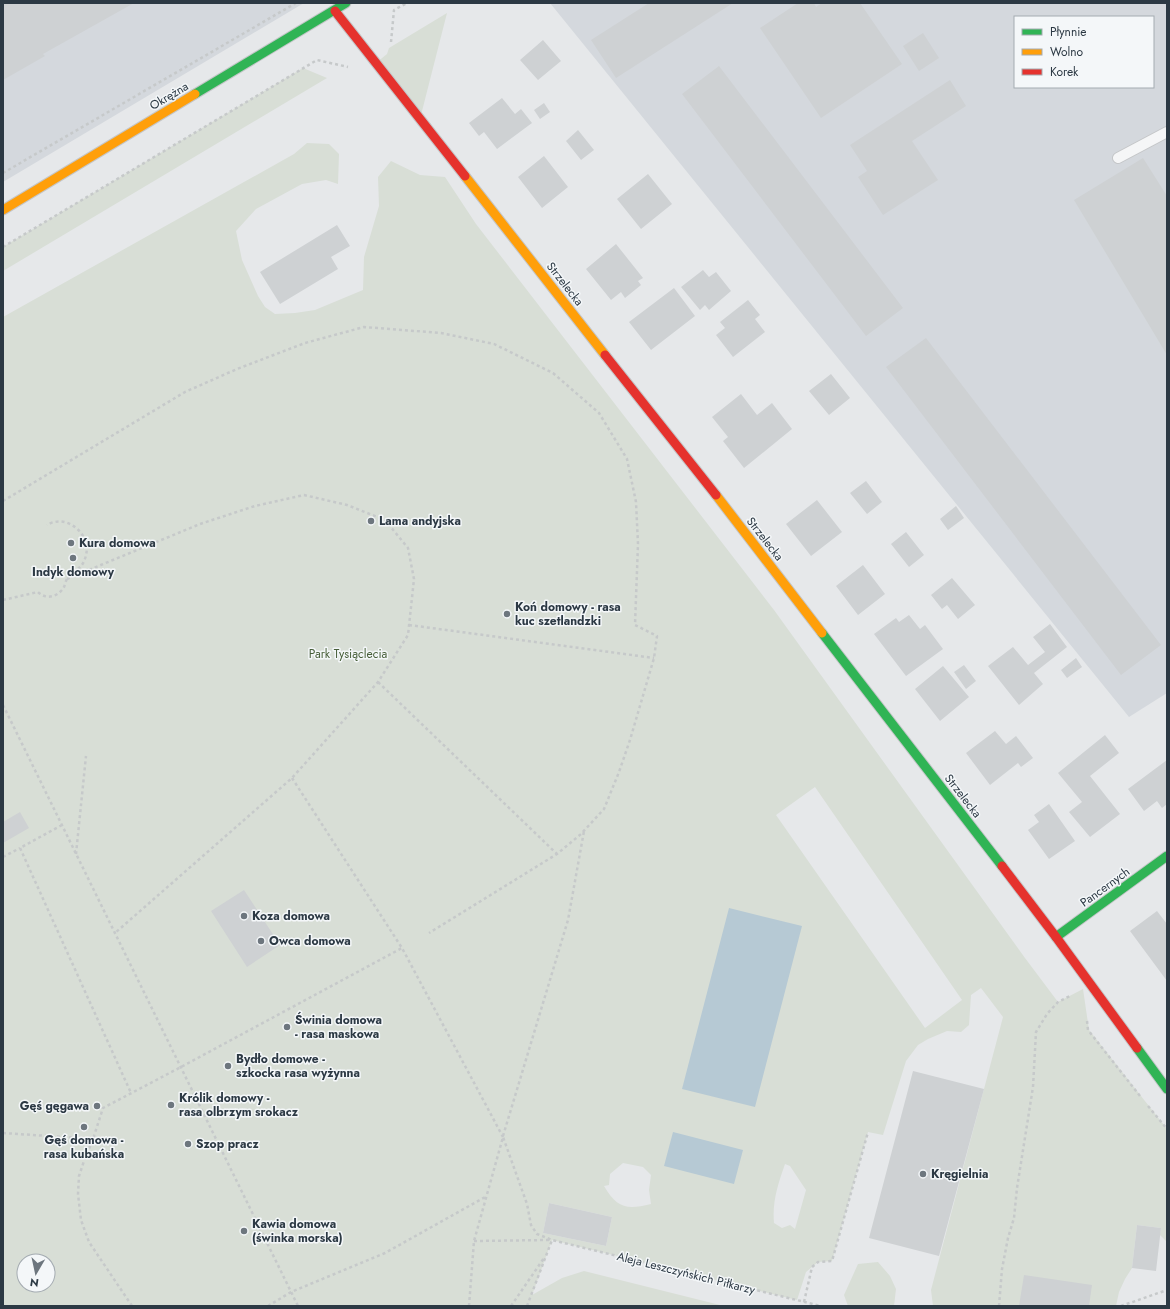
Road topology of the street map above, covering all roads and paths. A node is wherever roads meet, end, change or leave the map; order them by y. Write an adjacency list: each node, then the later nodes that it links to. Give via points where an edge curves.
1 (296, 3): 9 (path)
2 (347, 3): 4 (street, Okrężna)
3 (407, 3): 5 (path, via 394,10)
4 (334, 11): 10 (street, Okrężna); 31 (street, Strzelecka, via 719,499)
5 (389, 48)
6 (353, 68): 11 (path, via 317,60)
7 (1167, 132): 8 (lane)
8 (1118, 158)
9 (3, 173)
10 (3, 210)
11 (3, 247)
12 (3, 501): 17 (path, via 185,392 237,368 306,343 364,327 441,333 494,344 553,373 599,413 627,459 636,502 638,544 635,625 657,636)
13 (47, 525): 14 (path, via 57,521 68,523 78,529 86,540 84,563)
14 (67, 579): 15 (path, via 63,589 50,597 38,592); 16 (path, via 200,524 255,506 304,495 348,505 385,520 408,548 414,579)
15 (3, 600)
16 (409, 625): 17 (path); 18 (path, via 408,636)
17 (654, 658): 23 (path, via 617,778 604,809)
18 (378, 682): 21 (path); 25 (path)
19 (3, 705): 22 (path)
20 (86, 756): 26 (path)
21 (292, 778): 29 (path); 32 (path)
22 (62, 825): 24 (path); 26 (path)
23 (584, 830): 25 (path); 39 (path, via 568,920)
24 (20, 848): 28 (path); 36 (path)
25 (557, 854): 30 (path)
26 (76, 855): 29 (path)
27 (1167, 856): 31 (street, Pancernych)
28 (3, 857)
29 (115, 933): 34 (path)
30 (428, 933)
31 (1056, 937): 35 (street, Strzelecka)
32 (402, 948): 34 (path); 39 (path)
33 (1070, 995): 55 (path, via 1046,1014 1036,1032 1033,1087 1014,1218 1002,1269)
34 (181, 1068): 36 (path); 46 (path)
35 (1167, 1089)
36 (131, 1093): 40 (path, via 103,1108)
37 (868, 1132): 47 (path, via 832,1261 818,1262 812,1267)
38 (3, 1133): 40 (path)
39 (503, 1137): 41 (path); 42 (path, via 527,1204 531,1225 537,1234)
40 (93, 1139): 48 (path, via 79,1176 81,1220 89,1242)
41 (487, 1196): 43 (path); 46 (path, via 385,1253)
42 (552, 1240): 43 (path); 44 (path); 47 (path, Aleja Leszczyńskich Piłkarzy)
43 (474, 1241): 51 (path)
44 (547, 1254): 52 (path); 53 (path)
45 (1167, 1290): 56 (path)
46 (291, 1292): 49 (path); 50 (path)
47 (804, 1302): 54 (path, Aleja Leszczyńskich Piłkarzy)
48 (132, 1306)
49 (268, 1306)
50 (298, 1306)
51 (469, 1306)
52 (511, 1306)
53 (527, 1306)
54 (821, 1306)
55 (999, 1306)
56 (1120, 1306)

